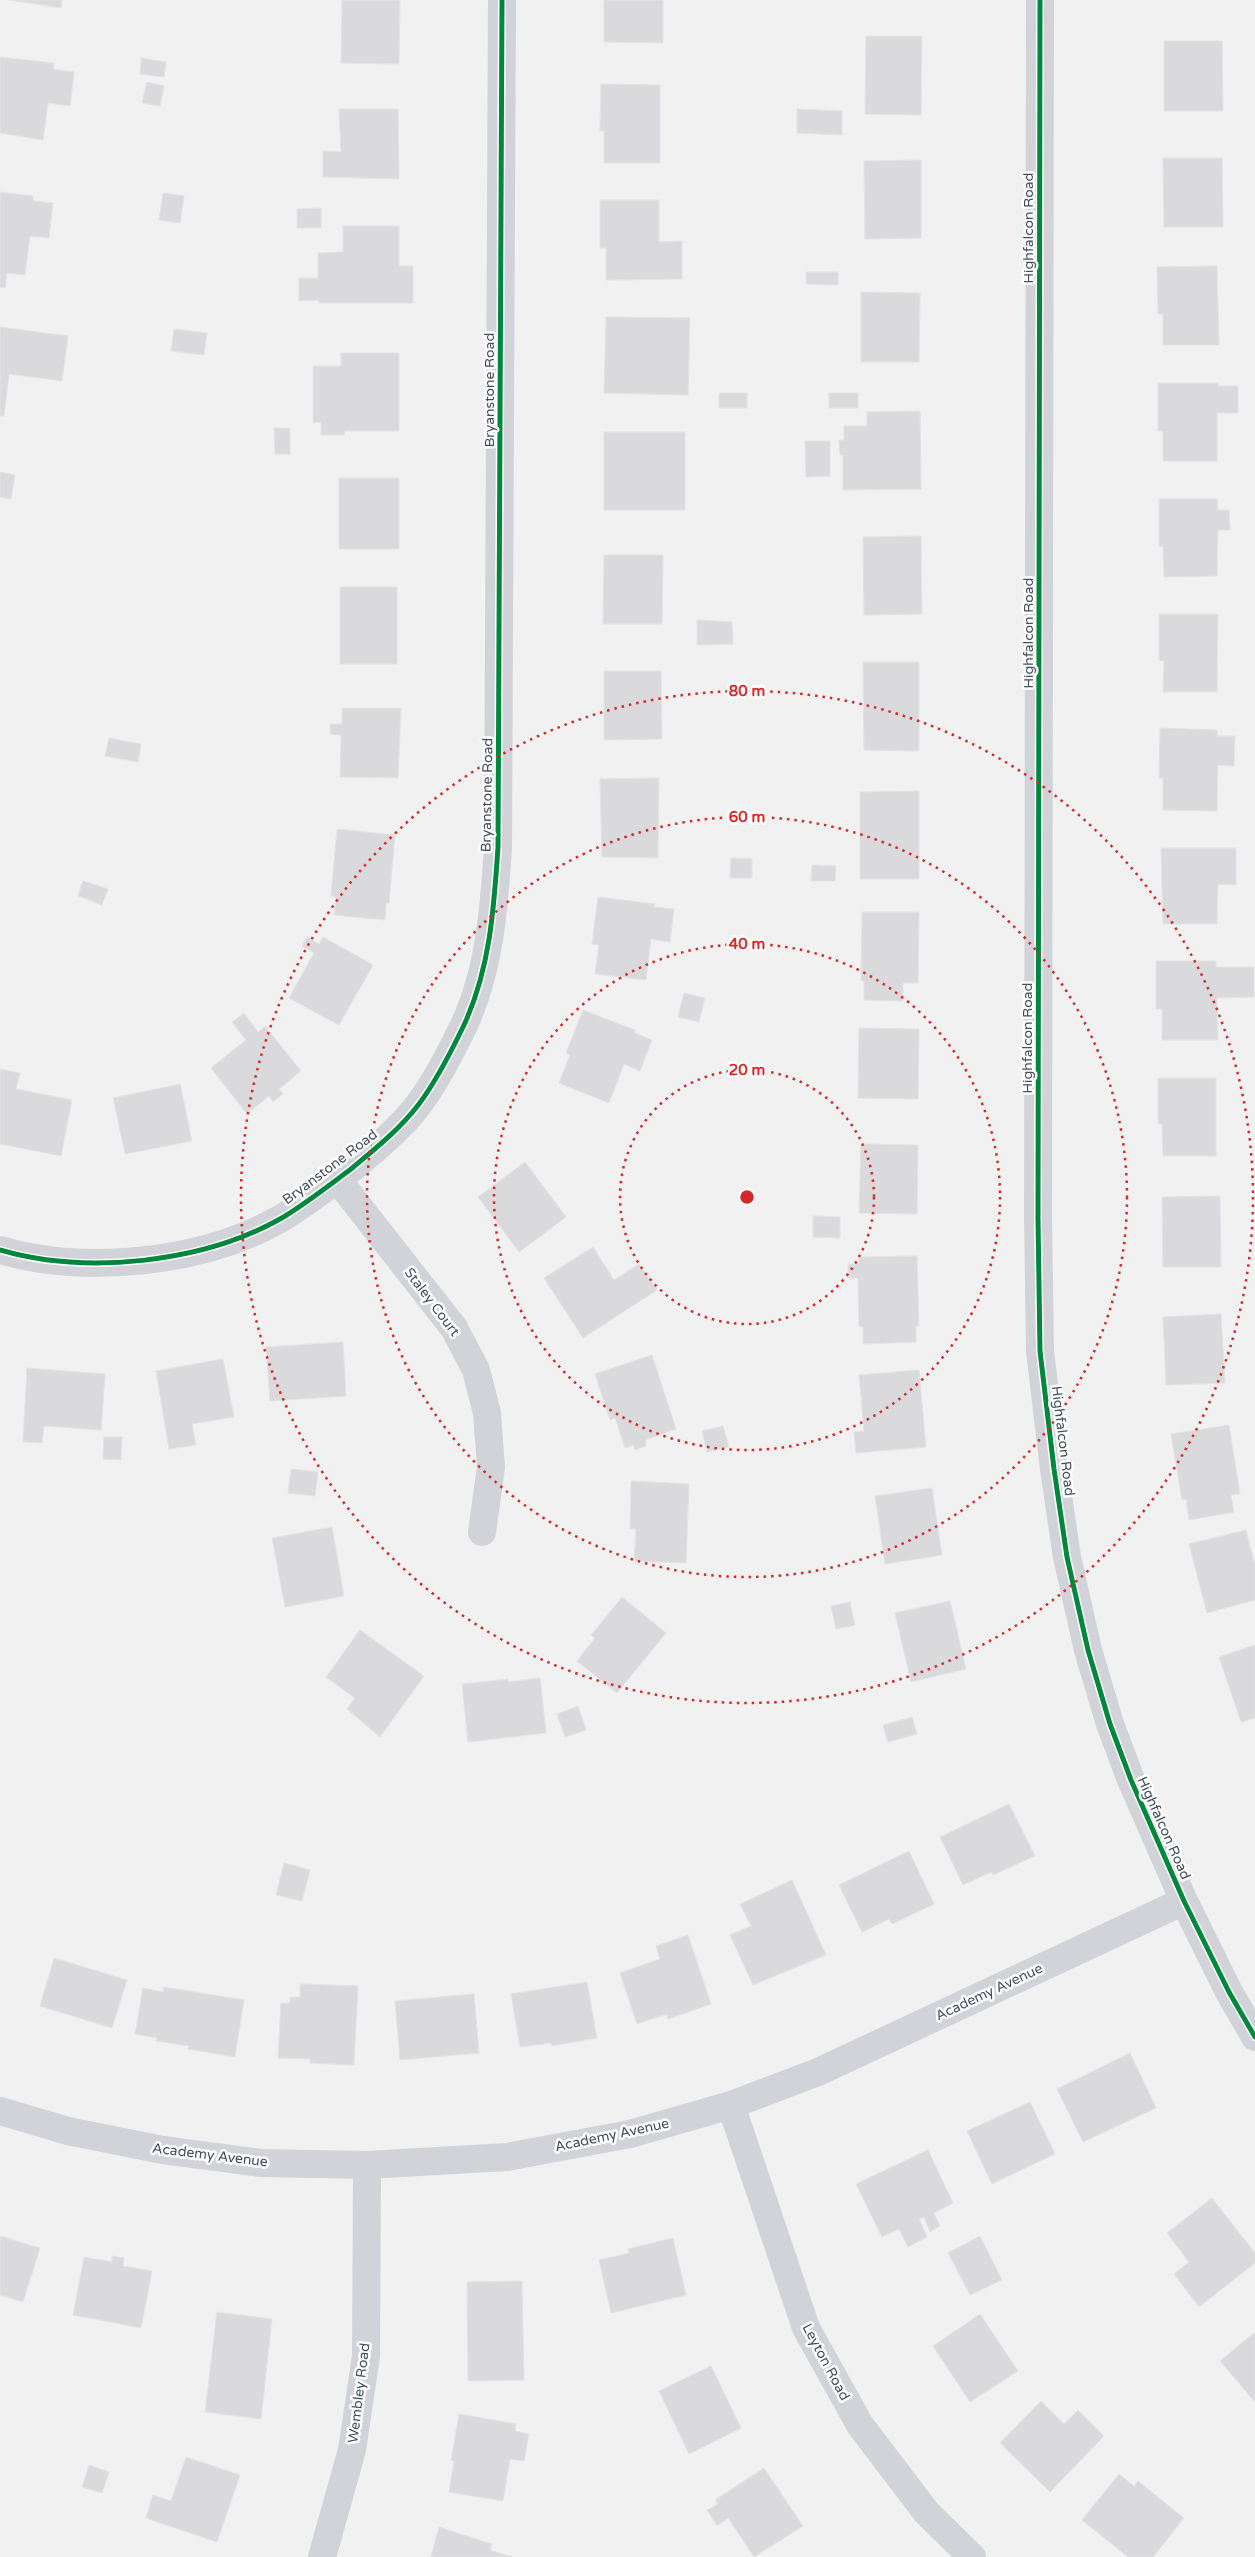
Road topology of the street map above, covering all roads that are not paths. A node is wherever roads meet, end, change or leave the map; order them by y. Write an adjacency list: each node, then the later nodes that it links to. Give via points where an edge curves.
1 (502, 0): 3 (street, Bryanstone Road, via 498,847 491,932 481,981 442,1068 419,1104 381,1144)
2 (1040, 0): 6 (street, Highfalcon Road, via 1040,1351 1067,1557 1088,1650 1113,1732)
3 (337, 1180): 4 (street, Bryanstone Road, via 279,1219 222,1244 164,1257 115,1264 64,1263); 5 (street, Staley Court, via 454,1328 476,1370 487,1412 491,1467)
4 (0, 1250)
5 (482, 1532)
6 (1184, 1902): 7 (street, Highfalcon Road); 8 (street, Academy Avenue, via 818,2072)
7 (1255, 2037)
8 (731, 2105): 10 (street, Academy Avenue, via 630,2134 507,2157); 12 (street, Leyton Road, via 806,2328 860,2425 926,2514)
9 (0, 2111): 10 (street, Academy Avenue, via 68,2131 163,2150 261,2163)
10 (367, 2165): 11 (street, Wembley Road, via 366,2356 352,2450)
11 (322, 2557)
12 (972, 2557)

